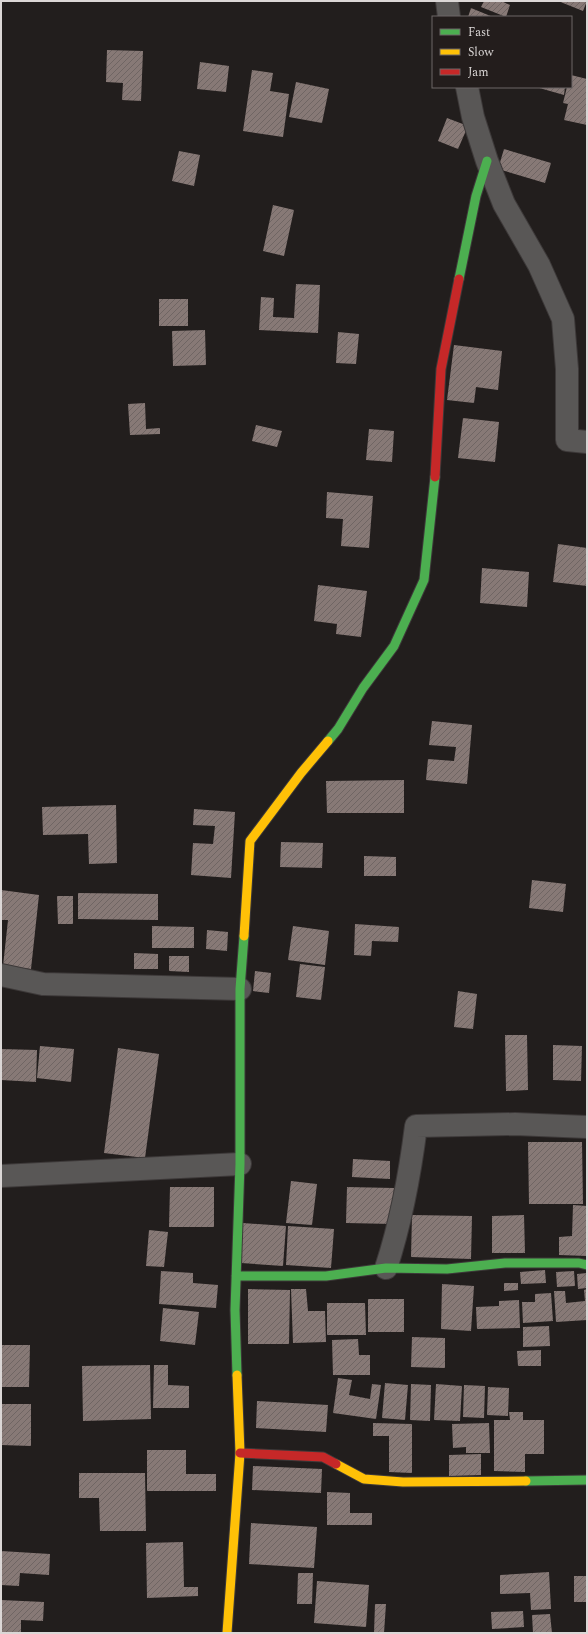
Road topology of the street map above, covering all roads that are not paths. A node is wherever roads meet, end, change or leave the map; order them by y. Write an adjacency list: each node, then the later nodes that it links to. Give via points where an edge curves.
1 (446, 1): 2 (street)
2 (449, 16)
3 (466, 88): 4 (street)
4 (487, 161): 5 (street, via 504,204 539,265 563,319 567,440); 7 (street, via 476,196 441,369 434,486 424,580 394,646 363,688 338,729 250,841)
5 (587, 442)
6 (1, 975): 7 (street, via 43,984)
7 (240, 989): 9 (street)
8 (587, 1127): 12 (street, via 515,1124 416,1126 411,1169)
9 (240, 1164): 10 (street); 13 (street)
10 (1, 1176)
11 (587, 1265): 12 (street, via 505,1263 447,1269)
12 (386, 1268): 13 (street, via 326,1276)
13 (236, 1276): 14 (street, via 234,1310)
14 (240, 1453): 15 (street, via 323,1457 364,1479 403,1482); 16 (street)
15 (587, 1480)
16 (227, 1633)

